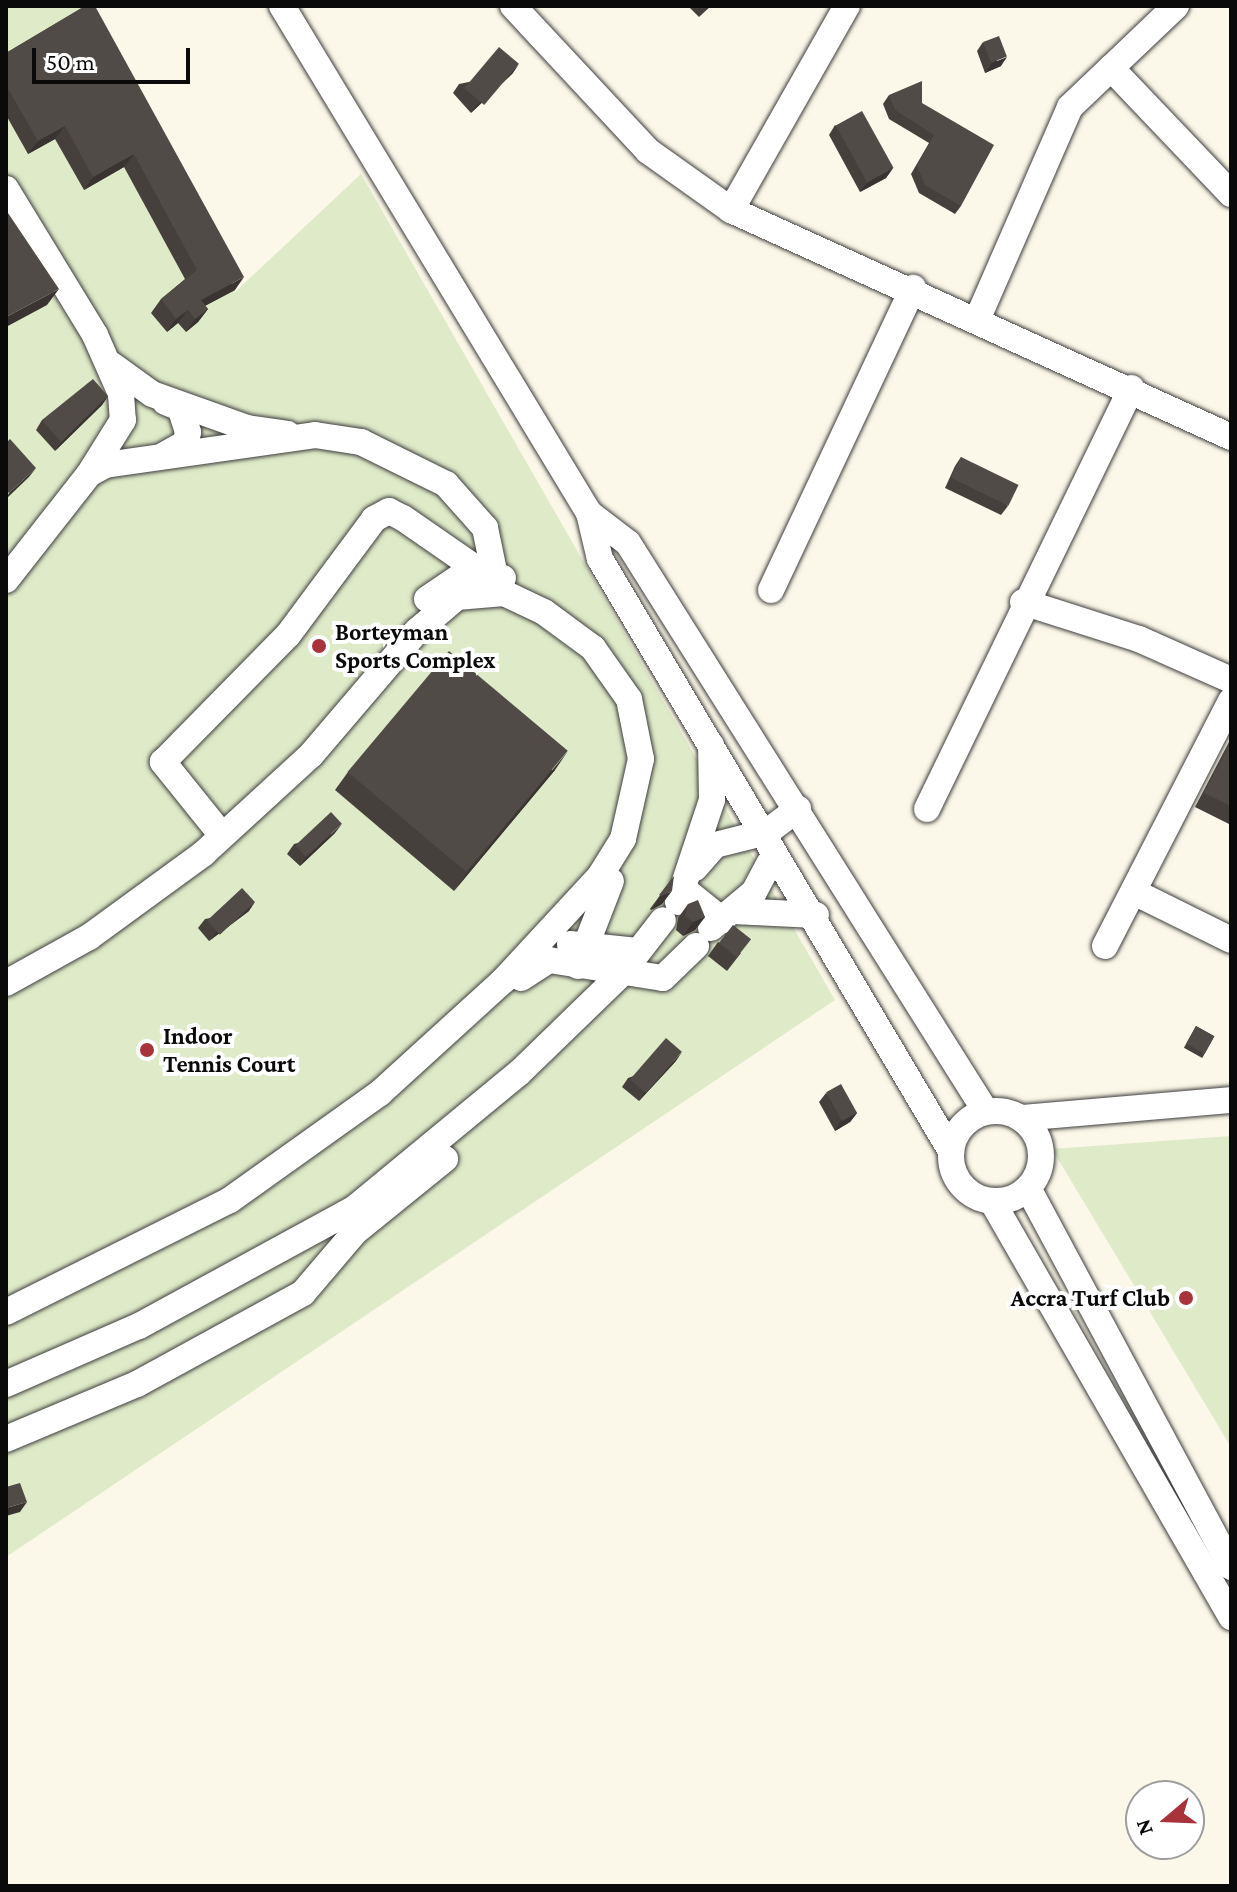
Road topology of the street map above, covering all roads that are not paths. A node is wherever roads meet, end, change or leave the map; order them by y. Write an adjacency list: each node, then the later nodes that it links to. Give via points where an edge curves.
1 (282, 6): 19 (street)
2 (513, 6): 8 (street, via 648,151)
3 (1176, 6): 5 (street)
4 (838, 9): 8 (street)
5 (1111, 68): 7 (street); 10 (street, via 1070,107)
6 (10, 189): 11 (street)
7 (1231, 194)
8 (731, 210): 9 (street)
9 (913, 288): 10 (street); 22 (street)
10 (977, 320): 12 (street)
11 (120, 380): 13 (street); 14 (street); 15 (street, via 247,428); 18 (street, via 123,420)
12 (1131, 388): 16 (street); 23 (street)
13 (161, 400): 14 (street, via 142,405); 17 (street, via 188,419 186,443)
14 (130, 424): 17 (street, via 139,441)
15 (315, 435): 17 (street); 20 (street, via 361,442 446,484 485,528)
16 (1231, 437)
17 (167, 456): 18 (street, via 139,456)
18 (89, 474): 21 (street)
19 (589, 513): 26 (street, via 600,559); 27 (street, via 628,543)
20 (490, 575): 29 (street, via 438,588 297,755); 29 (street, via 389,511 374,519 288,635 163,762); 40 (street, via 602,637 646,706 654,769 649,806)
21 (6, 580)
22 (771, 590)
23 (1023, 602): 24 (street, via 1139,639); 28 (street)
24 (1231, 680)
25 (1231, 701): 32 (street)
26 (710, 737): 30 (street); 33 (street, via 712,800)
27 (798, 809): 30 (street); 45 (street)
28 (927, 809)
29 (216, 828): 41 (street, via 141,888)
30 (767, 832): 33 (street, via 715,845); 34 (street)
31 (769, 864): 35 (street)
32 (1134, 892): 36 (street); 38 (street)
33 (680, 896): 35 (street); 39 (street)
34 (816, 915): 35 (street); 47 (street)
35 (715, 926): 42 (street, via 663,978)
36 (1231, 940)
37 (543, 941): 40 (street); 43 (street, via 623,839 638,797 640,743 629,699 580,635 524,601 478,592 437,609 311,755 204,853 89,937); 52 (street, via 418,1062 284,1164 123,1259)
38 (1105, 946)
39 (638, 951): 40 (street); 42 (street)
40 (581, 956): 42 (street); 53 (street, via 532,967 432,1064 348,1132 216,1220)
41 (6, 973)
42 (621, 974): 50 (street, via 484,1105); 51 (street, via 609,1011)
43 (6, 983)
44 (1231, 1100): 46 (street)
45 (986, 1112): 46 (street); 47 (street, via 962,1126)
46 (1021, 1118): 48 (street, via 1041,1152)
47 (951, 1151): 49 (street, via 966,1190)
48 (1028, 1188): 49 (street); 56 (street)
49 (992, 1201): 57 (street)
50 (331, 1221): 51 (street); 54 (street, via 139,1326)
51 (345, 1244): 55 (street, via 321,1281 286,1304 137,1384)
52 (6, 1312)
53 (6, 1322)
54 (6, 1384)
55 (6, 1439)
56 (1231, 1567)
57 (1231, 1617)

